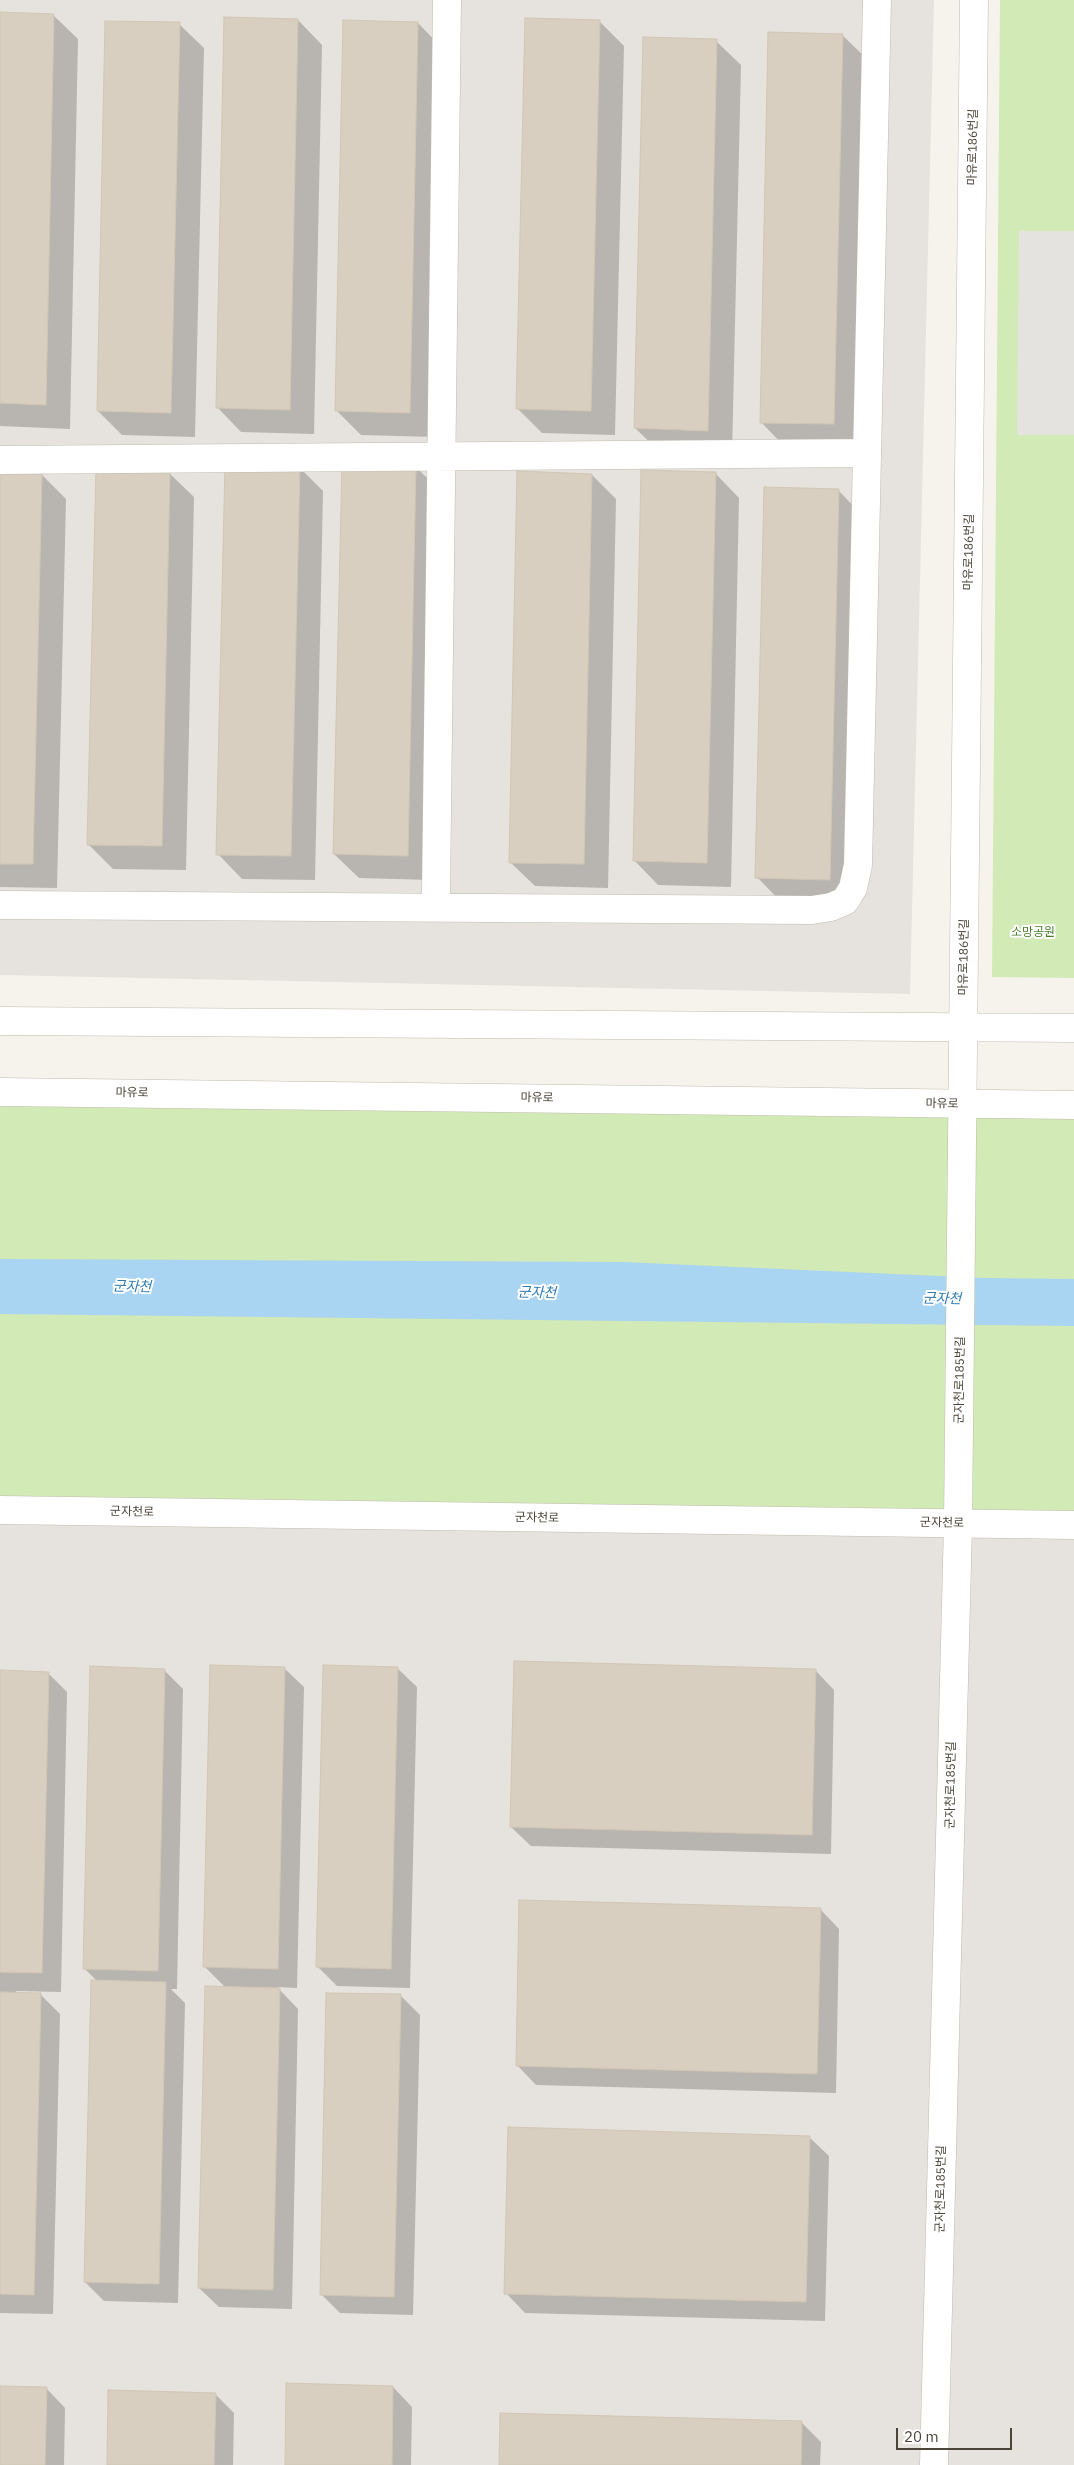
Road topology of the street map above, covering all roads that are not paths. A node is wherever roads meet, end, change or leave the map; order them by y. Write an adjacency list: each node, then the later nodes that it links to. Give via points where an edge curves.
1 (447, 0): 5 (street)
2 (877, 0): 4 (street)
3 (974, 0): 10 (street, 마유로186번길)
4 (867, 454): 5 (street); 8 (street, via 858,865 845,901 812,910)
5 (442, 456): 6 (street); 7 (street)
6 (0, 460)
7 (436, 892)
8 (0, 905)
9 (0, 1021): 10 (street)
10 (964, 1027): 11 (street); 13 (street, 마유로186번길)
11 (1074, 1028)
12 (0, 1092): 13 (street, 마유로)
13 (963, 1104): 14 (street, 마유로); 16 (street, 군자천로185번길)
14 (1074, 1105)
15 (0, 1510): 16 (street, 군자천로)
16 (958, 1524): 17 (street, 군자천로); 18 (street, 군자천로185번길)
17 (1074, 1525)
18 (934, 2465)

